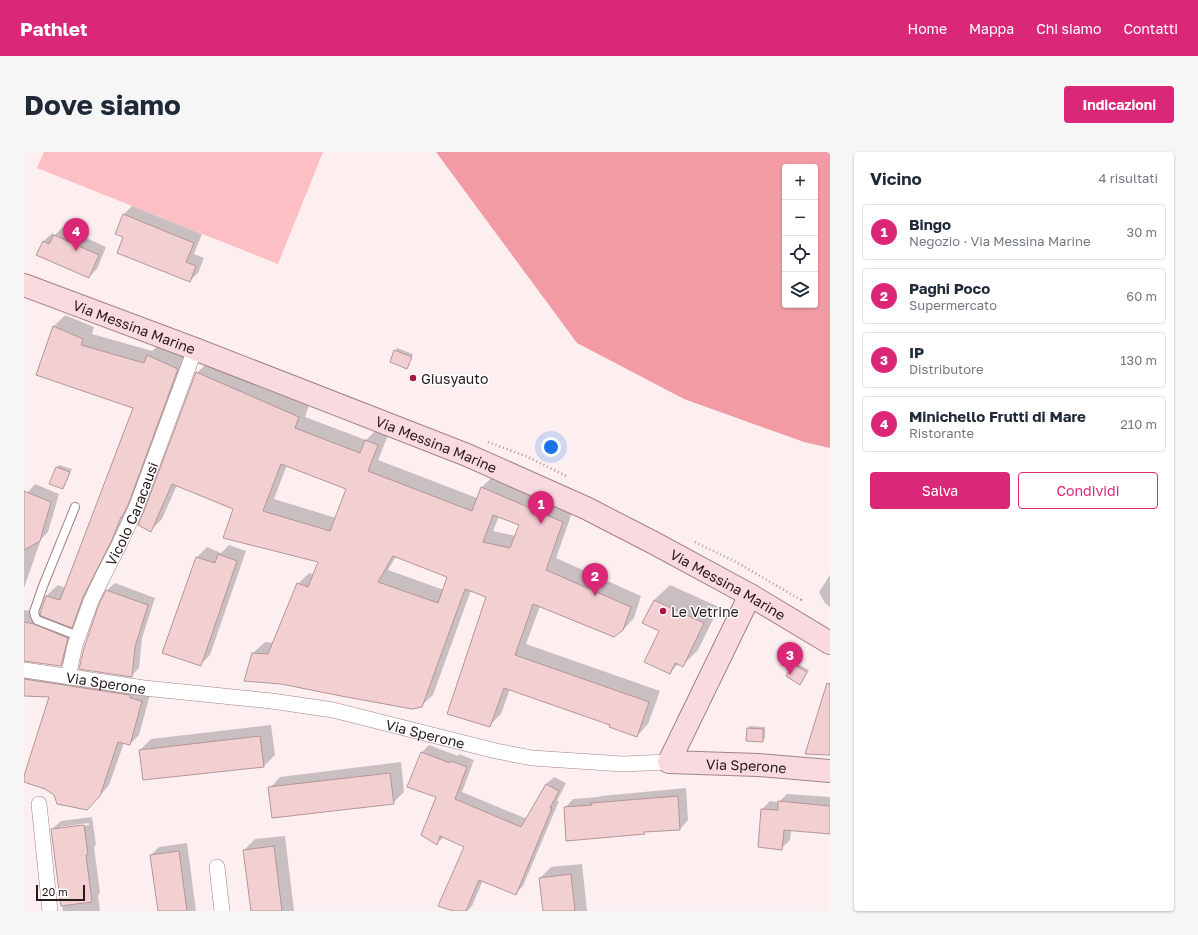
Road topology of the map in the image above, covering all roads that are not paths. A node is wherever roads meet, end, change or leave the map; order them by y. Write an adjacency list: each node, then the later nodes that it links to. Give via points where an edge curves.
1 (24, 285): 2 (main road, Via Messina Marine)
2 (195, 348): 4 (main road, Via Messina Marine, via 474,458 586,508); 5 (street, Vicolo Caracausi, via 136,508 91,601)
3 (75, 507): 5 (lane, via 34,612 38,620)
4 (750, 595): 6 (main road, Via Messina Marine); 9 (main road)
5 (78, 636): 8 (street, Vicolo Caracausi)
6 (830, 643)
7 (24, 670): 8 (street, Via Sperone)
8 (68, 677): 9 (street, Via Sperone, via 333,710 532,758 623,764)
9 (669, 762): 10 (main road, Via Sperone)
10 (830, 771)
11 (39, 804): 13 (street)
12 (217, 867): 14 (street)
13 (50, 911)
14 (222, 911)

